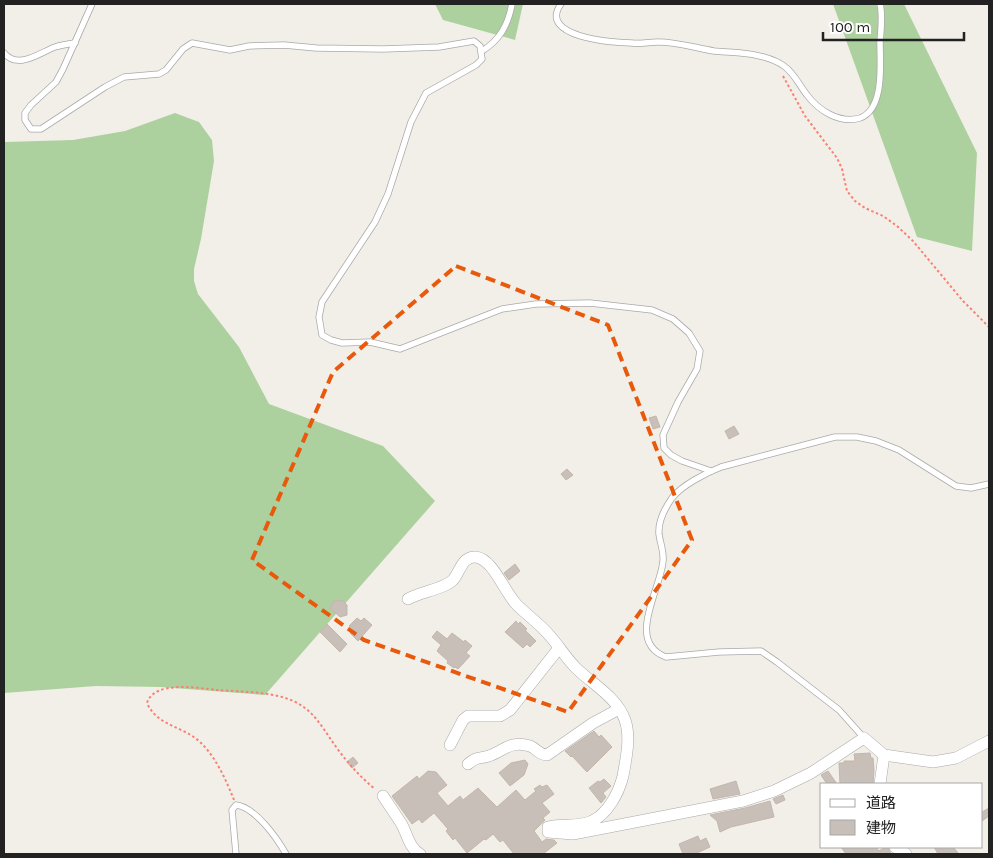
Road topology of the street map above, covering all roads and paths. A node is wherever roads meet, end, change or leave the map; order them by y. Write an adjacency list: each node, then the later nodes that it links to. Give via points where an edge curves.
1 (92, 4): 5 (lane)
2 (512, 4): 6 (lane, via 504,30)
3 (561, 4): 8 (lane, via 557,18 560,26 567,32 586,38 685,44)
4 (880, 4): 8 (lane, via 880,82 876,101 870,112 861,117 847,120 832,116 808,96 793,74)
5 (75, 43): 6 (lane, via 56,82 25,113 25,120 31,128 41,129 124,77 159,74 192,43 230,50 284,45 420,48 474,41); 7 (lane, via 23,60 14,60)
6 (482, 52): 10 (lane, via 482,59 476,65 426,93 418,106 375,222 322,302 319,318 322,335 342,342 370,342 400,348 502,309 527,305 590,303 652,310 673,319 689,333 700,351 697,369 663,434 664,448 682,461)
7 (4, 53)
8 (772, 60): 9 (path, via 805,116 836,158 847,190 855,201 897,226 962,301)
9 (989, 326)
10 (711, 471): 11 (lane, via 835,437 857,437 898,450 956,486 971,488); 15 (lane, via 673,498 661,519 659,533 663,562 647,618 649,644 666,658 761,651 839,710)
11 (989, 484)
12 (408, 599): 13 (street, via 444,586 453,580 468,558 475,557 490,565 515,603 549,634)
13 (559, 648): 14 (street); 17 (street, via 510,710 500,716 468,716)
14 (619, 709): 15 (street, via 625,719 627,735 620,787 599,818 580,825 554,825 548,827 548,832 574,834 742,801 774,791 811,773); 19 (street, via 547,755 519,744 505,746)
15 (864, 738): 18 (street)
16 (989, 741): 18 (street, via 956,758 933,762)
17 (450, 746)
18 (884, 755): 20 (street)
19 (468, 764)
20 (880, 783)
21 (383, 796): 22 (path, via 360,777 314,716 299,704 277,696 192,686 169,688 148,698 150,711 158,718 199,741 218,768); 25 (street)
22 (236, 805): 23 (lane, via 232,810); 24 (lane, via 251,811)
23 (236, 854)
24 (286, 854)
25 (420, 854)

